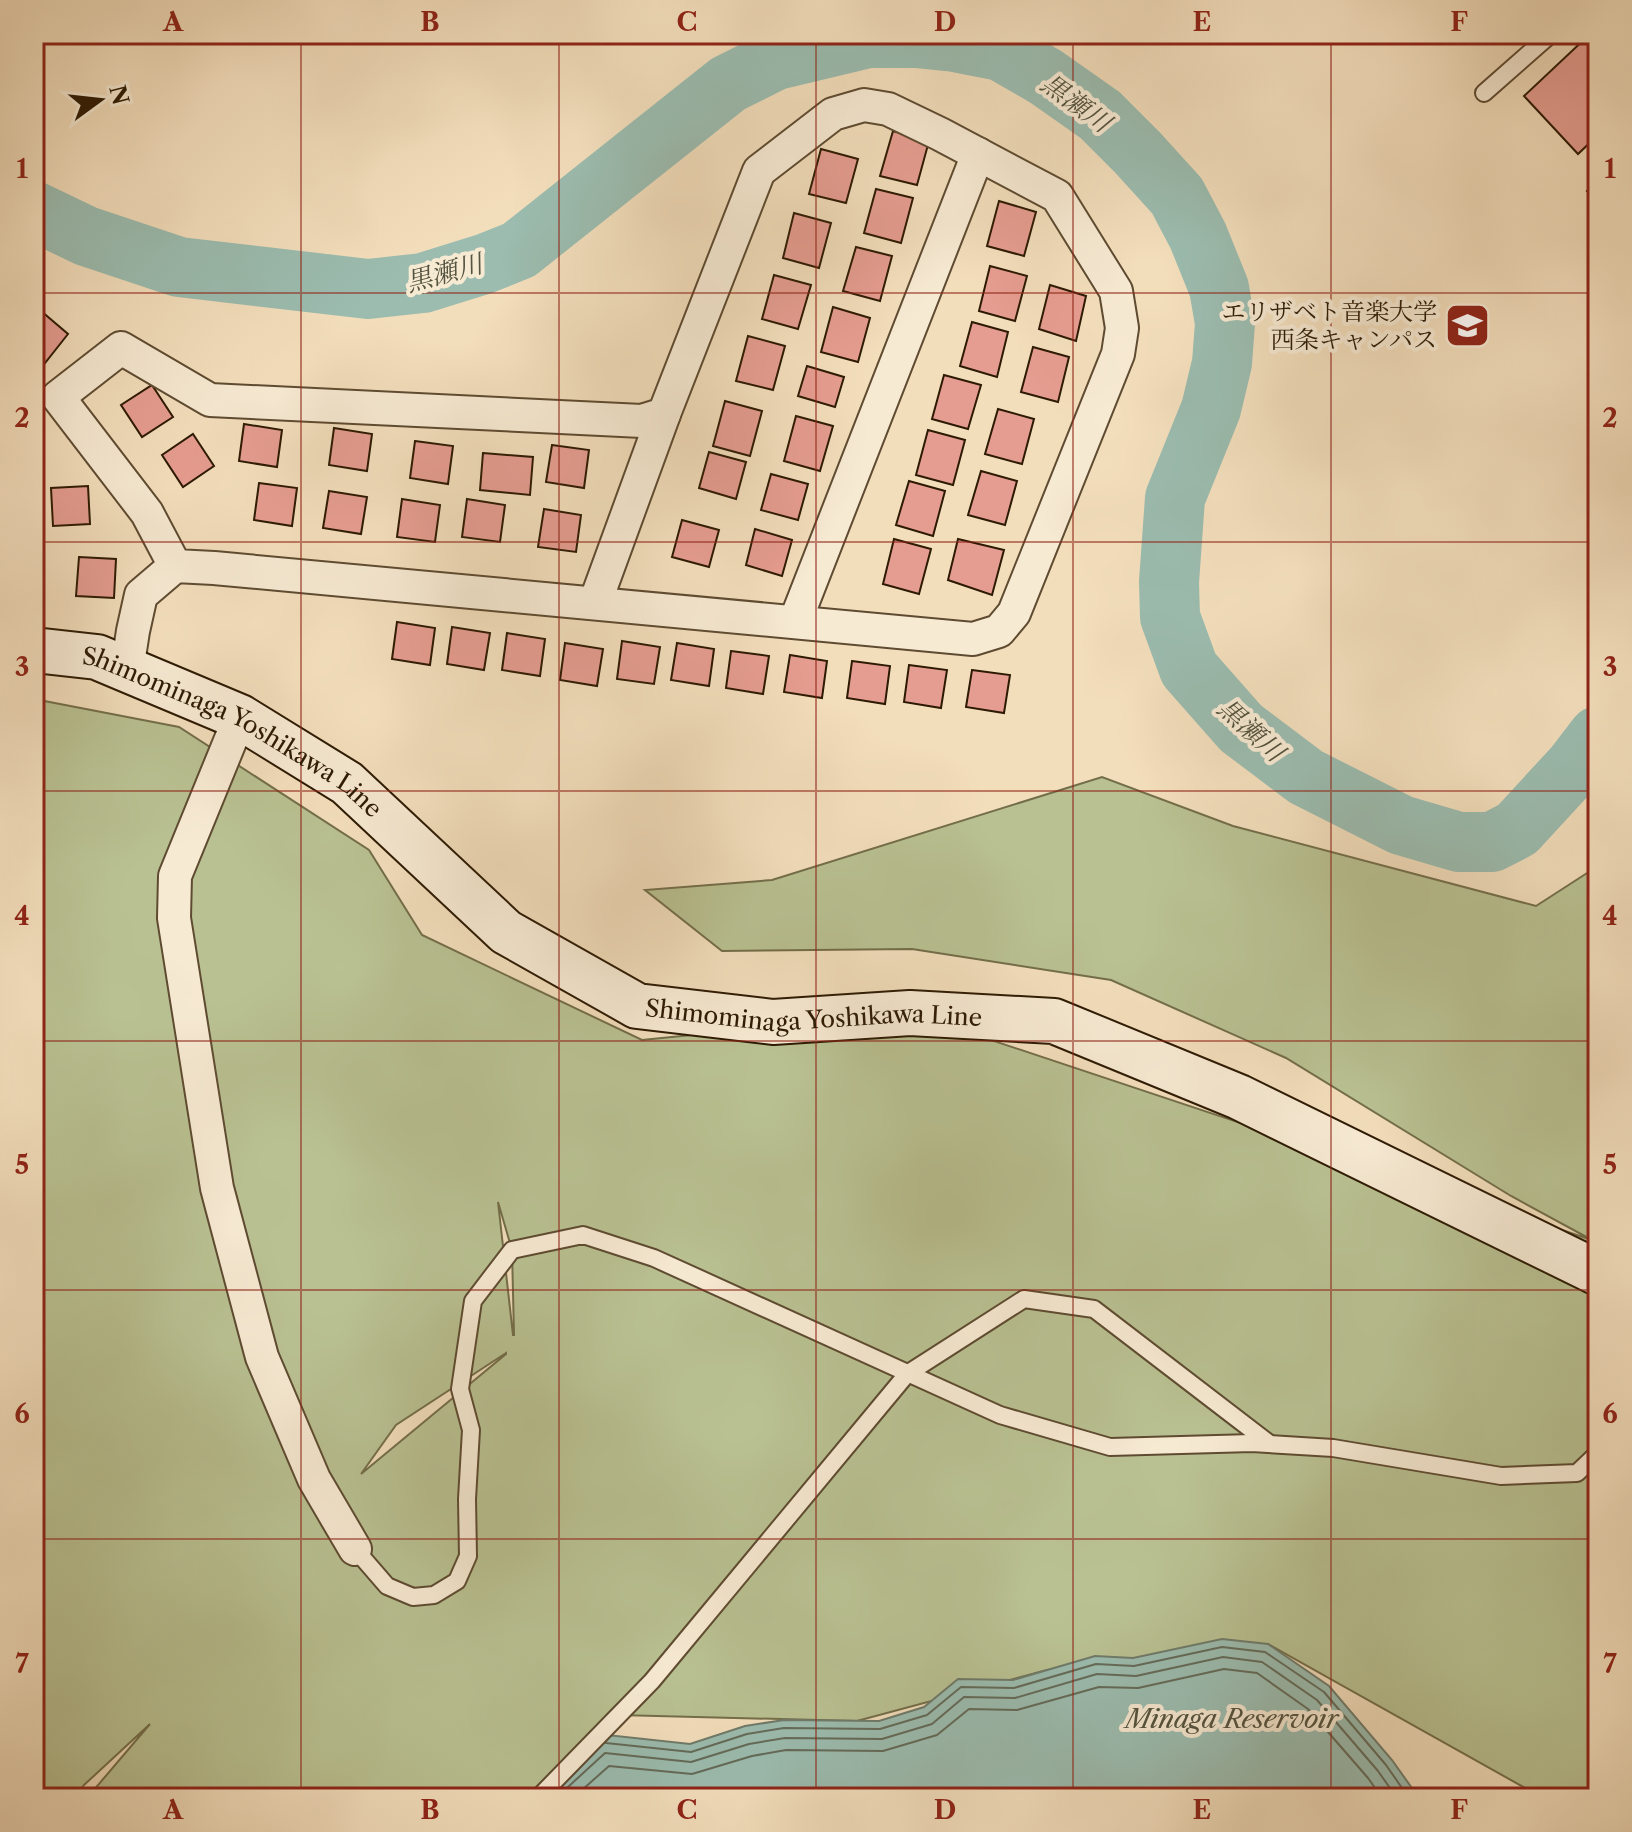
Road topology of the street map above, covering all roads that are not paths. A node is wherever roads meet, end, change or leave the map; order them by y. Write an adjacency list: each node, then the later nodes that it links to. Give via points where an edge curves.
1 (1551, 34): 2 (lane)
2 (1484, 93)
3 (978, 154): 4 (street, via 888,109 864,105 833,114 759,171); 7 (street); 7 (street, via 1057,196 1116,291 1122,328 1118,354 1014,613 999,631 973,639)
4 (664, 414): 5 (street, via 642,421 210,400 121,348 58,397 147,513); 6 (street)
5 (175, 566): 6 (street); 9 (street, via 141,595)
6 (595, 603): 7 (street)
7 (795, 622)
8 (34, 650): 9 (main road, Shimominaga Yoshikawa Line, via 97,657)
9 (127, 670): 10 (main road, Shimominaga Yoshikawa Line)
10 (240, 717): 11 (main road, Shimominaga Yoshikawa Line, via 347,783 506,932 637,1006 773,1022 910,1013 1054,1021 1239,1097); 15 (street, via 175,876 174,918 217,1188 262,1357 314,1479)
11 (1598, 1273)
12 (907, 1374): 13 (lane, via 1000,1415 1110,1447); 13 (lane, via 1024,1299 1094,1309); 15 (lane, via 654,1258 583,1235 512,1250 473,1301 460,1389 471,1430 468,1556 457,1581 434,1595 413,1597 387,1586); 16 (lane, via 652,1681)
13 (1271, 1444): 14 (lane, via 1333,1448 1501,1476 1577,1473)
14 (1598, 1453)
15 (355, 1549)
16 (538, 1798)

